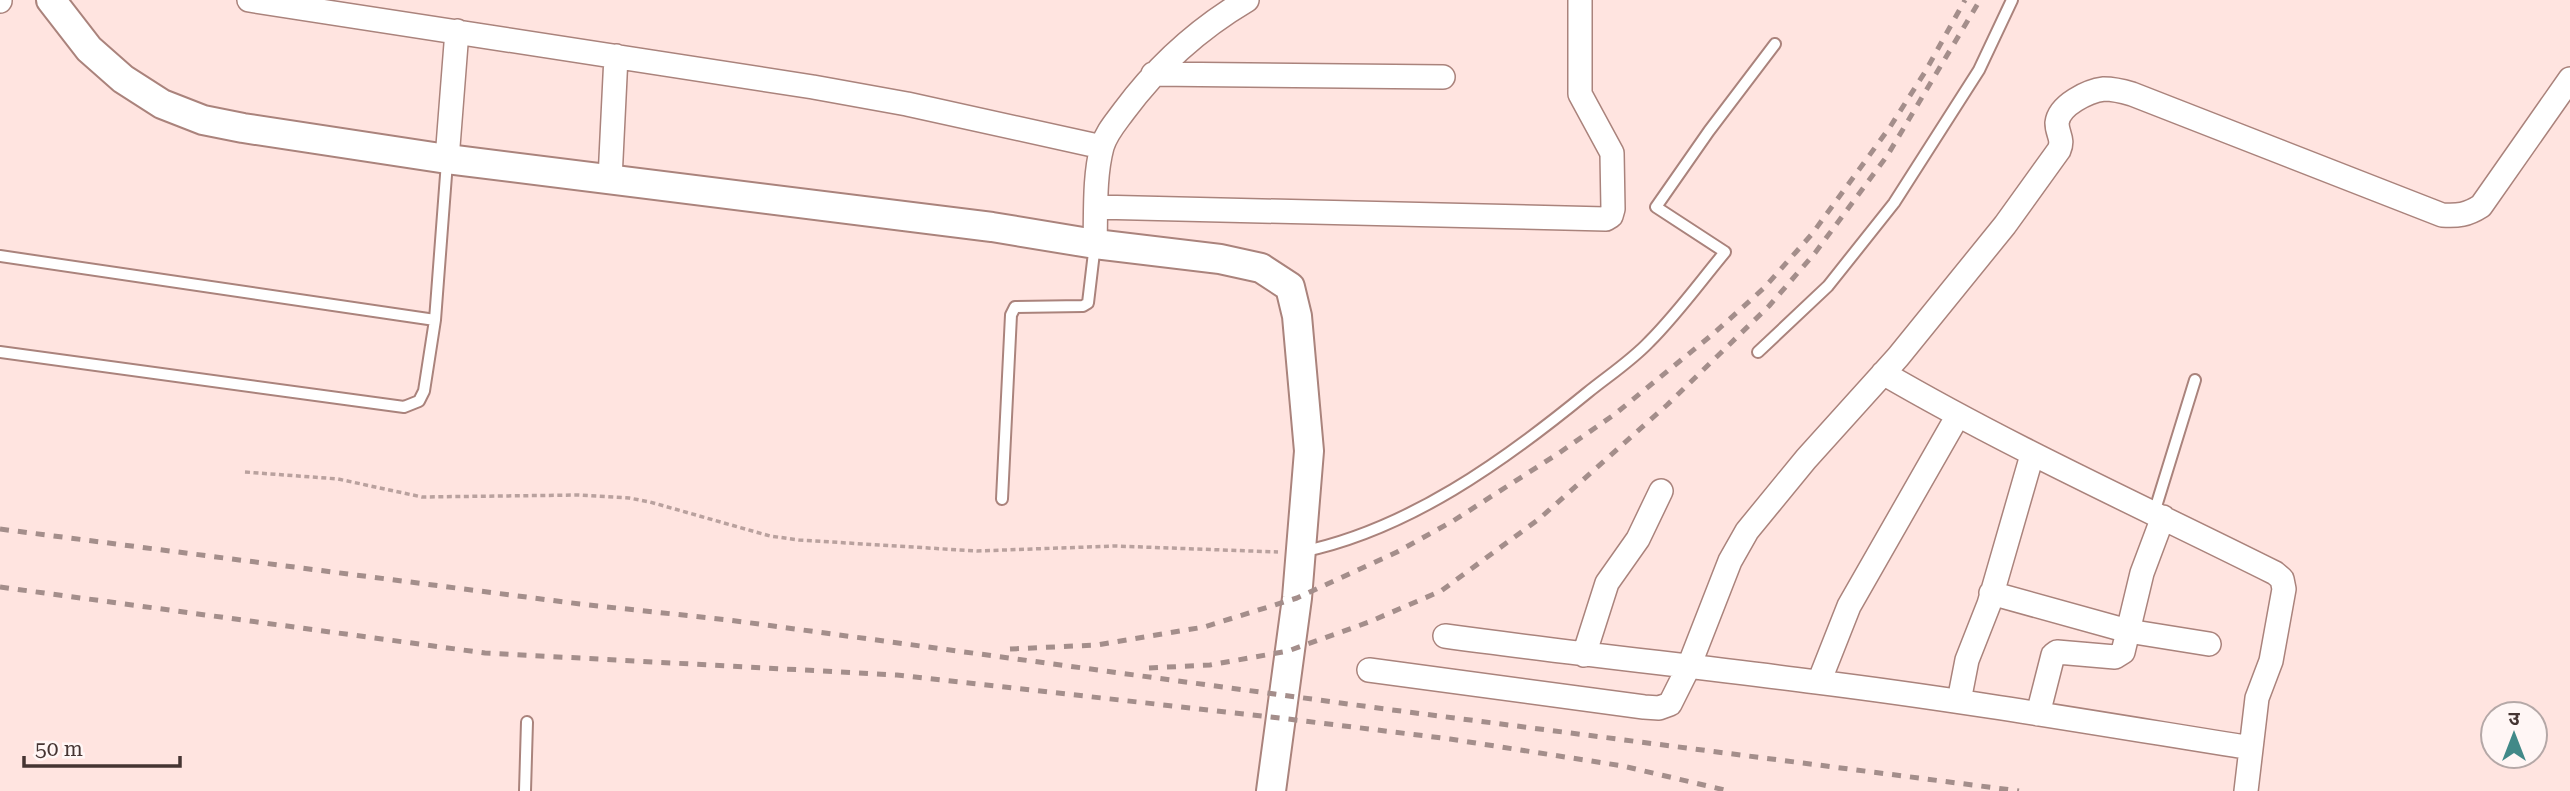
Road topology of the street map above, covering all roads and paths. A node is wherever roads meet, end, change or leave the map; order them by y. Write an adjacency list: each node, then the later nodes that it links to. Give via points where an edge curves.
1 (51, 0): 13 (street, via 89,49 123,79 162,104 203,120 243,128)
2 (248, 0): 6 (street)
3 (1247, 0): 9 (street, via 1200,31)
4 (1580, 0): 15 (street, via 1580,94 1612,153 1613,209 1606,219)
5 (2012, 0): 20 (lane, via 1979,70 1894,203 1828,286)
6 (457, 31): 8 (street); 13 (street)
7 (1775, 44): 29 (lane, via 1657,207 1725,252 1647,344 1555,419 1447,494 1368,532)
8 (616, 56): 12 (street, via 907,104); 14 (street)
9 (1153, 74): 10 (street); 12 (street, via 1108,132)
10 (1443, 77)
11 (2570, 79): 21 (street, via 2481,206 2455,216 2442,215 2132,94 2115,89 2091,92 2067,107 2057,124 2059,150 2005,225)
12 (1102, 147): 15 (street)
13 (447, 159): 14 (street); 18 (lane)
14 (610, 178): 16 (street)
15 (1096, 206): 16 (street)
16 (1095, 244): 27 (lane, via 1088,303 1015,307 1011,315); 29 (street, via 1220,258 1261,268 1290,287 1297,316 1309,451)
17 (0, 256): 18 (lane)
18 (435, 320): 19 (lane, via 424,391 419,401 404,407)
19 (0, 352)
20 (1758, 352)
21 (1883, 373): 23 (street); 35 (street, via 1747,531 1730,561)
22 (2195, 380): 28 (lane)
23 (1957, 416): 24 (street); 37 (street, via 1849,606)
24 (2032, 455): 28 (street); 30 (street)
25 (245, 472): 29 (path, via 328,477 422,497 629,498 799,540 977,551 1115,546)
26 (1661, 491): 34 (street, via 1638,539 1607,583)
27 (1002, 499)
28 (2158, 515): 31 (street); 41 (street, via 2281,579 2282,601 2271,660 2257,698)
29 (1299, 553): 43 (street)
30 (1991, 593): 31 (street); 38 (street, via 1967,660)
31 (2128, 631): 33 (street); 39 (street, via 2120,655 2053,655)
32 (1445, 636): 34 (street)
33 (2209, 644)
34 (1584, 655): 35 (street)
35 (1689, 666): 36 (street, via 1670,704 1659,708); 37 (street)
36 (1369, 670)
37 (1819, 682): 38 (street)
38 (1959, 701): 39 (street)
39 (2038, 714): 41 (street)
40 (527, 722): 42 (lane)
41 (2251, 748): 44 (street)
42 (524, 791)
43 (1271, 791)
44 (2246, 791)

